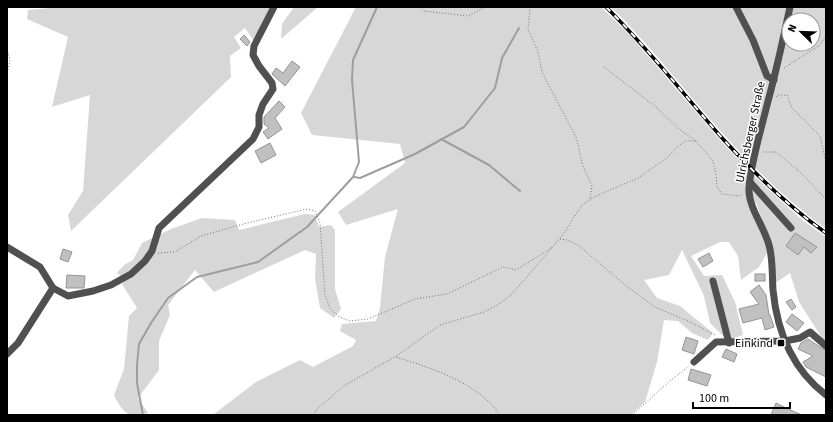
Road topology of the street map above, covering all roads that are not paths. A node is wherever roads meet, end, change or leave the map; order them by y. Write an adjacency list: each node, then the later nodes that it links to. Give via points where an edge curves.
1 (274, 7): 9 (street, via 254,46 253,55 272,83 273,89 263,104 259,115 259,127 253,139 159,228 150,254 131,274 111,285 68,296)
2 (736, 7): 4 (street, Ulrichsberger Straße, via 767,76)
3 (790, 7): 4 (street)
4 (774, 77): 5 (street, Ulrichsberger Straße)
5 (750, 186): 6 (street); 10 (street, Ulrichsberger Straße, via 751,202 771,250 775,306)
6 (791, 228)
7 (7, 246): 9 (street, via 40,267)
8 (713, 281): 11 (street)
9 (53, 288): 13 (street, via 18,343)
10 (785, 341): 11 (street); 12 (street, via 800,338 810,332); 15 (street, Ulrichsberger Straße, via 796,364)
11 (729, 342): 14 (street, via 716,342)
12 (826, 346)
13 (7, 354)
14 (694, 362)
15 (826, 395)

